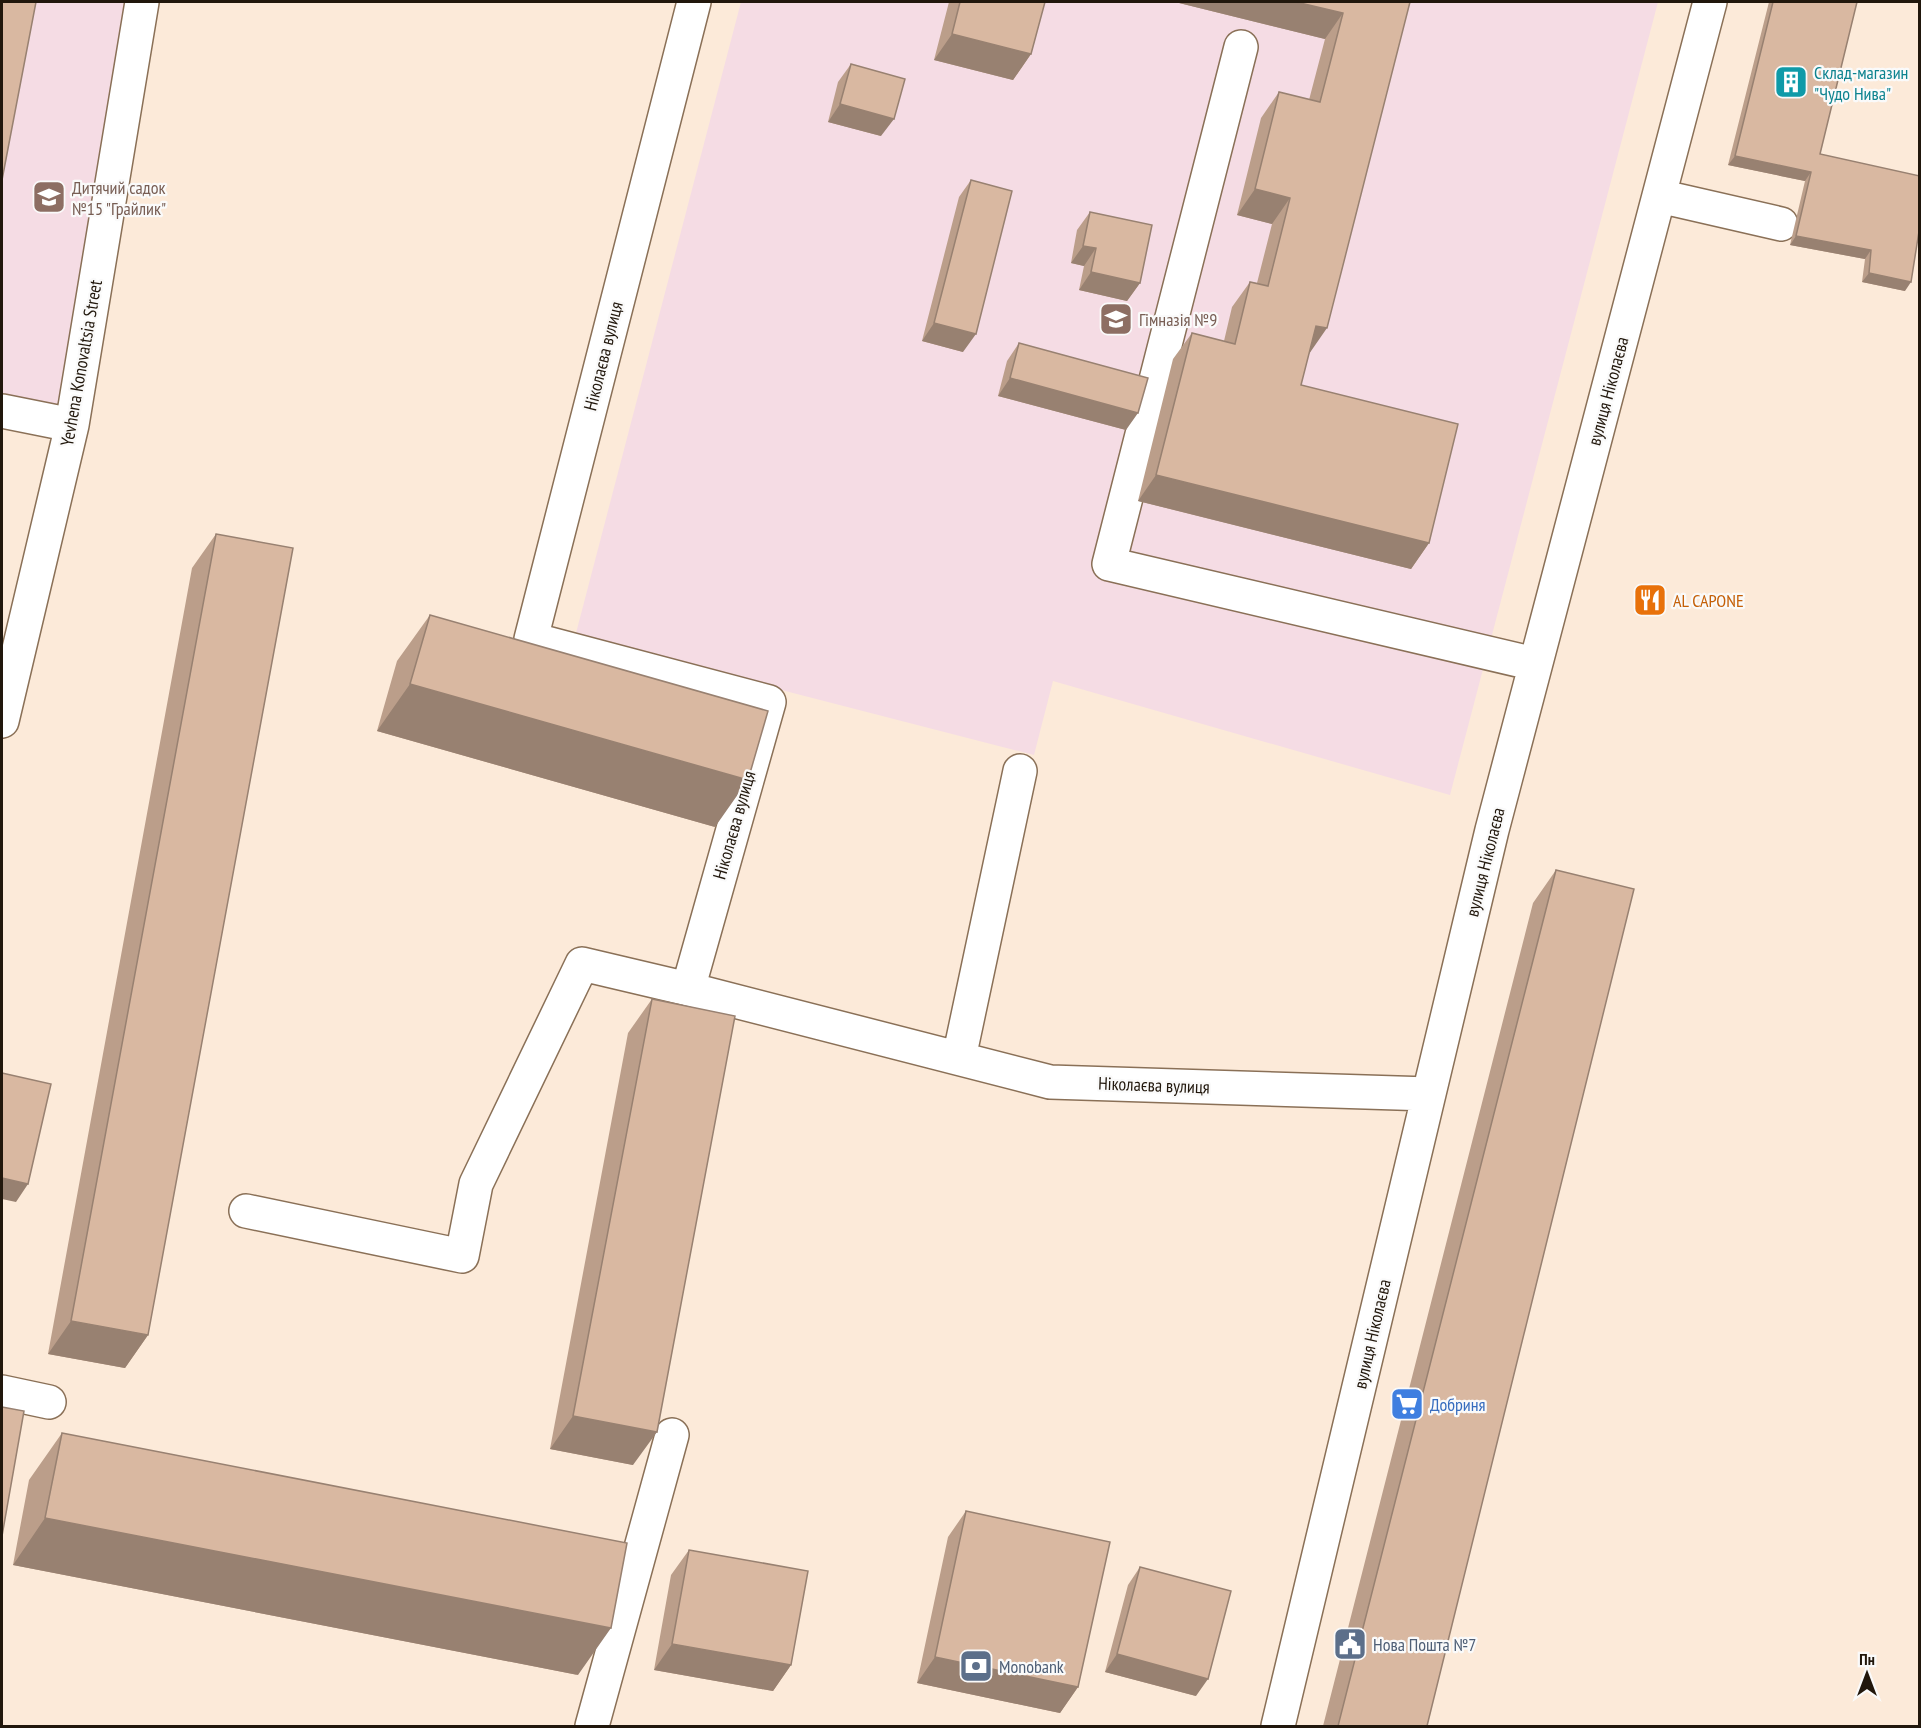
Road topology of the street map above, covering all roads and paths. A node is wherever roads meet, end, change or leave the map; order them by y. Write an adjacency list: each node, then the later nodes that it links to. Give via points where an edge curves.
1 (142, 2): 8 (street, Yevhena Konovaltsia Street)
2 (694, 2): 12 (street, Ніколаєва вулиця, via 531,639 769,702)
3 (1710, 2): 5 (street, вулиця Ніколаєва)
4 (1241, 47): 9 (street, via 1108,564)
5 (1659, 196): 6 (street); 9 (street, вулиця Ніколаєва)
6 (1781, 224)
7 (2, 411): 8 (street)
8 (72, 425): 10 (street, Yevhena Konovaltsia Street)
9 (1535, 664): 14 (street, вулиця Ніколаєва)
10 (2, 721)
11 (1020, 771): 13 (street)
12 (688, 989): 13 (street, Ніколаєва вулиця); 15 (street, via 582,964 476,1185 462,1256)
13 (959, 1058): 14 (street, Ніколаєва вулиця, via 1050,1082)
14 (1429, 1094): 20 (street, вулиця Ніколаєва)
15 (246, 1211)
16 (2, 1392): 17 (street)
17 (50, 1402)
18 (672, 1435): 19 (street)
19 (592, 1726)
20 (1278, 1726)

